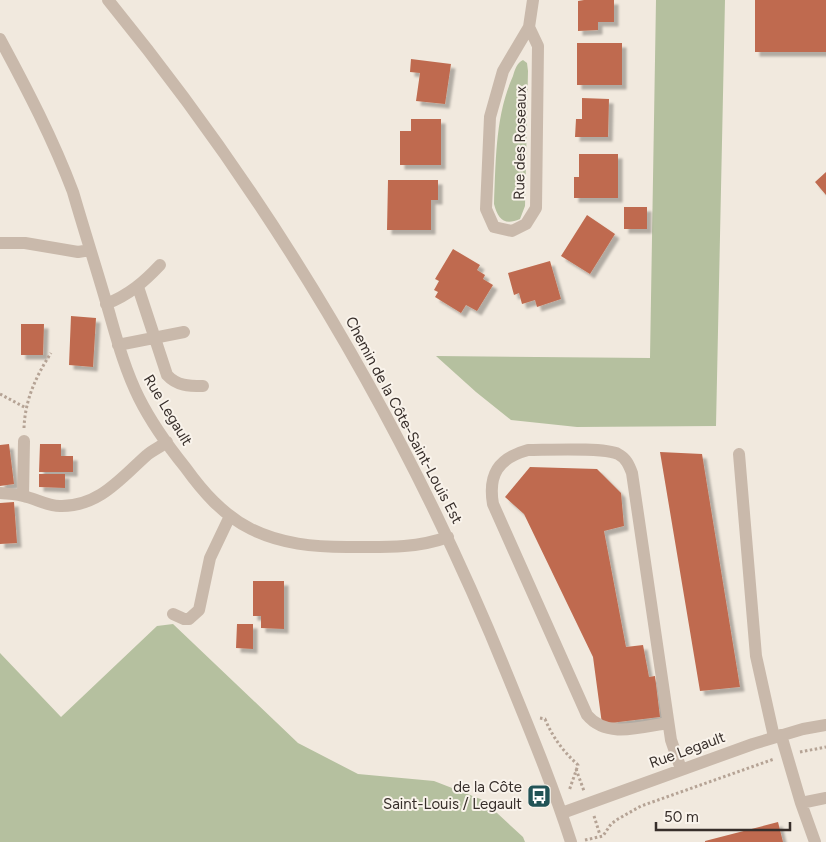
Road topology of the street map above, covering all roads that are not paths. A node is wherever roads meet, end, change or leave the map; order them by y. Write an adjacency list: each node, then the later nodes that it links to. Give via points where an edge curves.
1 (108, 0): 20 (street, Chemin de la Côte-Saint-Louis Est, via 217,141 302,268 380,402)
2 (533, 0): 3 (street, Rue des Roseaux)
3 (529, 27): 3 (street, Rue des Roseaux, via 503,71 490,117 486,208 494,227 512,231 526,224 536,208 538,46)
4 (0, 39): 6 (street, Rue Legault, via 57,150)
5 (0, 243): 6 (street, via 25,243 78,252)
6 (90, 250): 9 (street, Rue Legault)
7 (160, 265): 8 (street)
8 (138, 287): 9 (street); 11 (street)
9 (106, 304): 12 (street, Rue Legault)
10 (184, 332): 11 (street)
11 (153, 338): 12 (street); 13 (street, via 172,381)
12 (118, 345): 15 (street, Rue Legault, via 140,400)
13 (203, 386)
14 (24, 441): 18 (street)
15 (167, 442): 18 (street, via 110,489 86,502 58,507); 19 (street, Rue Legault, via 199,486)
16 (738, 454): 24 (street, via 756,656)
17 (0, 493): 18 (street)
18 (23, 496)
19 (230, 516): 20 (street, Rue Legault, via 263,534 314,546 425,545); 21 (street, via 210,558 199,610 189,619)
20 (448, 537): 28 (street, Chemin de la Côte-Saint-Louis Est, via 500,655)
21 (173, 614)
22 (668, 723): 22 (street, via 628,463 621,456 607,451 528,450 505,460 496,470 490,486 493,504 587,714 599,726 608,729); 25 (street)
23 (826, 725): 24 (street, Rue Legault)
24 (777, 736): 25 (street, Rue Legault); 27 (street)
25 (681, 769): 28 (street, Rue Legault)
26 (826, 798): 27 (street)
27 (801, 803): 30 (street)
28 (562, 813): 29 (street, Chemin de la Côte-Saint-Louis Est)
29 (571, 842)
30 (815, 842)

